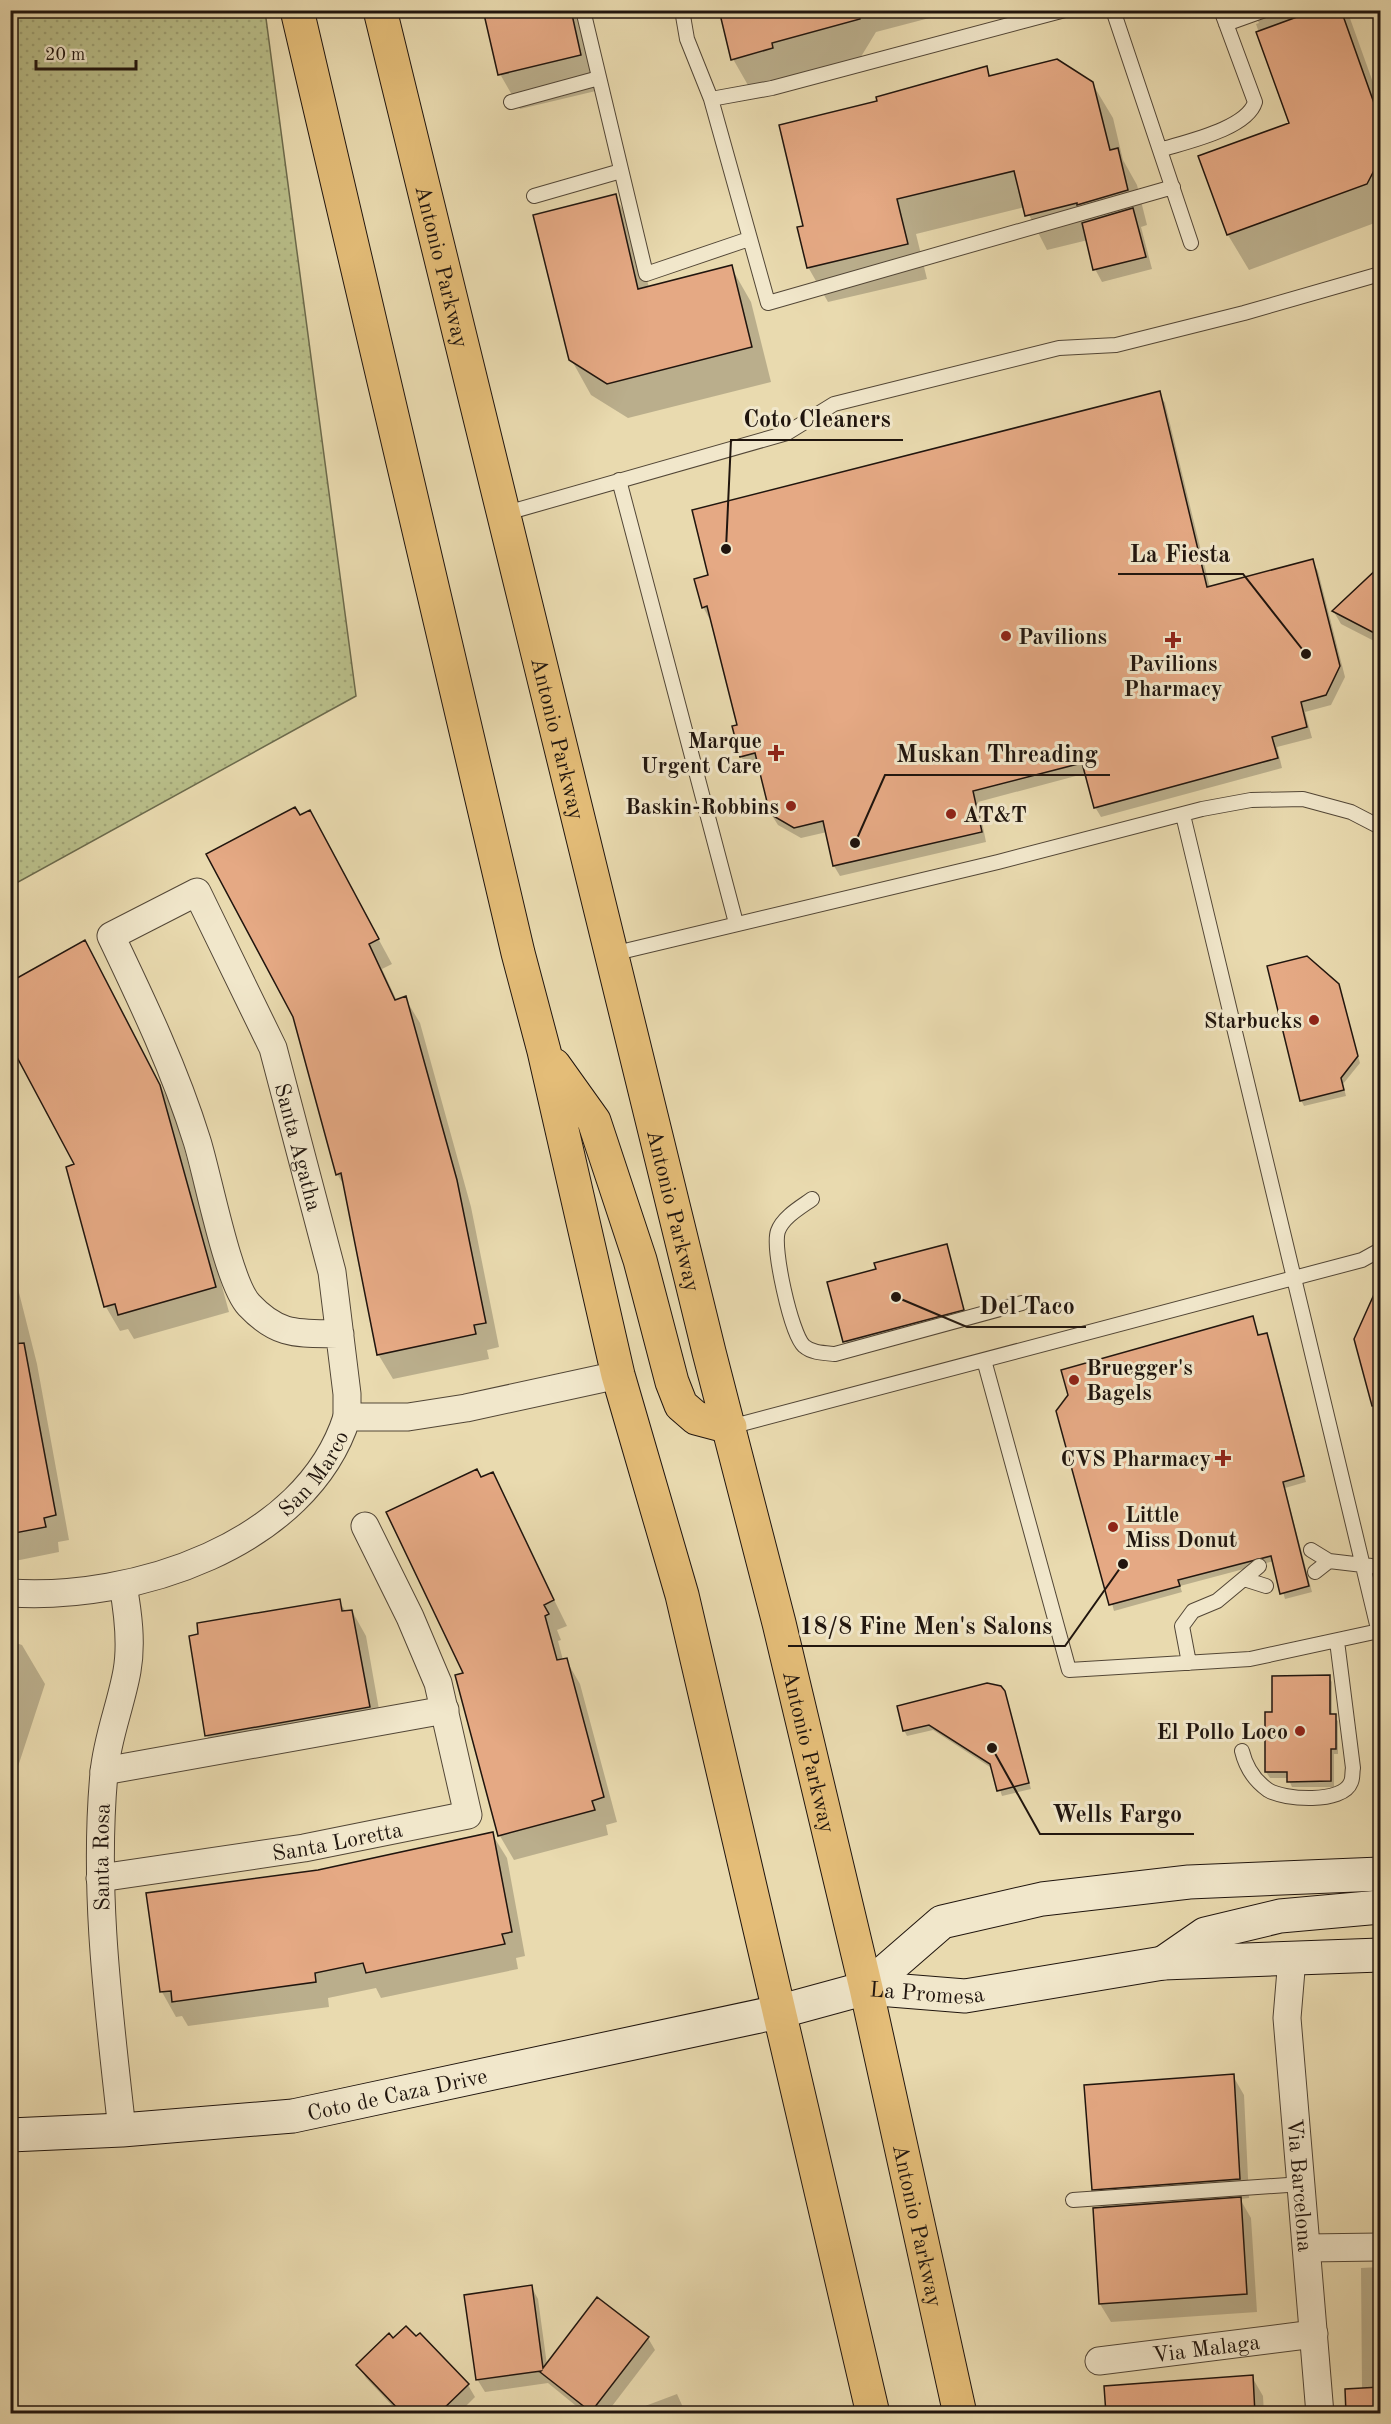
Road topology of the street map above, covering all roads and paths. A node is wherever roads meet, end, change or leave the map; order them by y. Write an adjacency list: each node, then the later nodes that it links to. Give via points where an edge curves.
1 (297, 10): 26 (main road)
2 (380, 10): 21 (main road, Antonio Parkway)
3 (583, 10): 10 (lane)
4 (682, 10): 11 (lane, via 687,39)
5 (1065, 10): 11 (lane, via 772,88)
6 (1113, 10): 13 (lane)
7 (1221, 10): 9 (lane)
8 (1265, 10): 9 (lane)
9 (1226, 24): 13 (lane, via 1255,102 1252,111 1233,125)
10 (599, 78): 12 (lane); 14 (lane)
11 (711, 99): 17 (lane)
12 (511, 102)
13 (1160, 150): 15 (lane)
14 (621, 171): 16 (lane); 17 (lane, via 646,274)
15 (1173, 187): 17 (lane, via 768,303); 18 (lane)
16 (534, 196)
17 (749, 239)
18 (1191, 243)
19 (1380, 274): 20 (lane, via 1116,345 1059,348 834,404 788,433)
20 (619, 480): 21 (lane); 24 (lane)
21 (503, 514): 25 (main road, Antonio Parkway)
22 (1183, 815): 23 (lane, via 1251,800 1303,799 1351,812); 24 (lane); 29 (lane)
23 (1380, 827)
24 (736, 923): 25 (lane)
25 (612, 954): 35 (main road, Antonio Parkway)
26 (544, 1051): 33 (main road); 35 (main road, via 594,1122 640,1260 681,1405 696,1418)
27 (812, 1199): 30 (lane, via 793,1212 778,1230 776,1248 795,1334 804,1346 817,1353 835,1354)
28 (1380, 1250): 29 (lane, via 1362,1260)
29 (1296, 1278): 32 (lane); 40 (lane)
30 (1022, 1304)
31 (340, 1334): 31 (street, Santa Agatha, via 332,1272 273,1048 197,892 111,936 159,1040 197,1140 235,1281 247,1303 278,1329); 34 (street, Santa Agatha)
32 (984, 1360): 35 (lane); 49 (lane, via 1069,1670)
33 (618, 1375): 34 (street, San Marco, via 408,1417); 60 (main road, via 682,1595)
34 (346, 1417): 44 (street, San Marco, via 340,1439 327,1461 284,1510 223,1551 173,1572)
35 (730, 1426): 59 (main road, Antonio Parkway)
36 (364, 1526): 50 (street, Santa Loretta, via 428,1656)
37 (1311, 1550): 38 (lane)
38 (1329, 1561): 40 (lane); 42 (lane)
39 (1259, 1566): 43 (lane)
40 (1364, 1567): 41 (lane); 47 (lane)
41 (1380, 1567)
42 (1315, 1572)
43 (1244, 1579): 45 (lane); 49 (lane, via 1217,1601 1193,1611 1182,1626)
44 (123, 1585): 46 (street, San Marco, via 80,1593); 52 (street, Santa Rosa, via 129,1616 127,1670)
45 (1266, 1586)
46 (10, 1593)
47 (1380, 1634): 48 (lane)
48 (1337, 1641): 49 (lane, via 1250,1659); 51 (lane, via 1353,1768 1351,1783 1344,1792 1288,1798 1270,1791 1246,1767)
49 (1189, 1663)
50 (444, 1710): 52 (street); 54 (street, Santa Loretta, via 468,1815 304,1848)
51 (1242, 1751)
52 (104, 1771): 54 (street, Santa Rosa)
53 (1380, 1874): 59 (main road, La Promesa, via 1189,1882 1042,1899 942,1922)
54 (100, 1878): 61 (street, Santa Rosa, via 101,1927)
55 (1380, 1907): 58 (main road, via 1280,1916 1205,1934)
56 (1380, 1955): 57 (main road, La Promesa)
57 (1292, 1958): 58 (main road, La Promesa); 63 (street, Via Barcelona, via 1287,2018)
58 (1163, 1963): 59 (main road, La Promesa, via 965,1996)
59 (866, 1988): 60 (main road, Coto de Caza Drive); 70 (main road, Antonio Parkway)
60 (778, 2012): 61 (main road, Coto de Caza Drive, via 292,2116); 69 (main road)
61 (122, 2130): 62 (main road, Coto de Caza Drive)
62 (10, 2135)
63 (1302, 2184): 64 (lane); 66 (street, Via Barcelona)
64 (1073, 2200)
65 (1380, 2247): 66 (street)
66 (1307, 2248): 67 (street, Via Barcelona)
67 (1314, 2334): 68 (street, Via Malaga); 71 (street, Via Barcelona)
68 (1099, 2361)
69 (873, 2414)
70 (960, 2414)
71 (1320, 2414)

